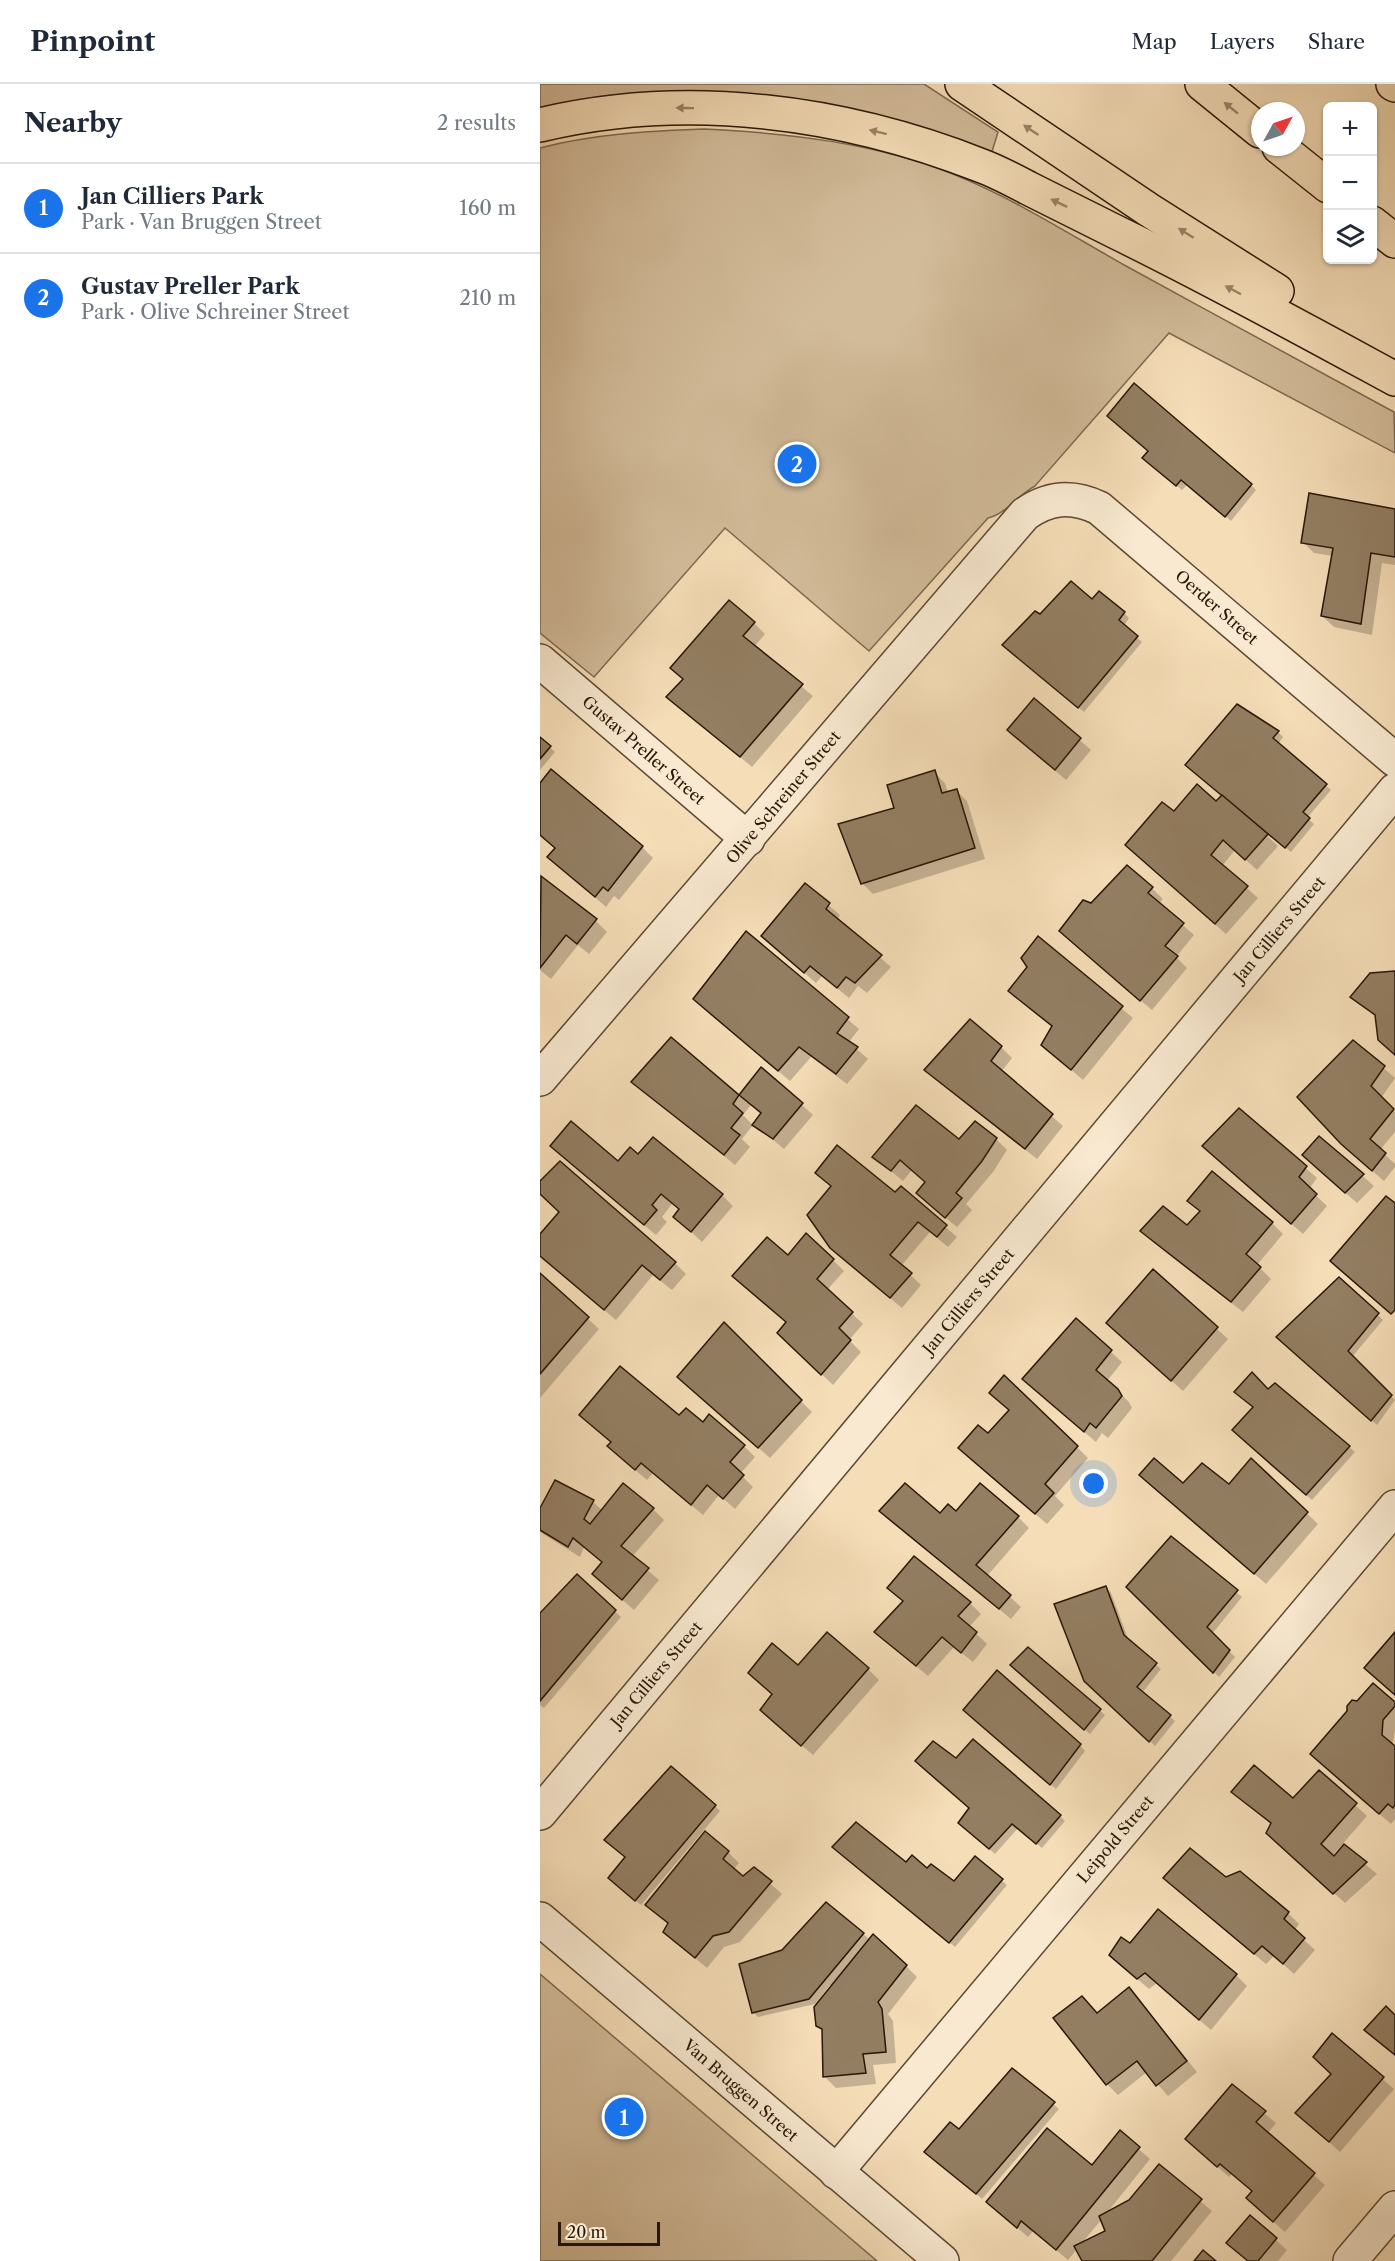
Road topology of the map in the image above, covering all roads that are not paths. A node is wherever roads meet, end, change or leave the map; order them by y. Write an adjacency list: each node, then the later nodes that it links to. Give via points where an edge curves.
1 (962, 84): 9 (highway, one-way to 1, via 1149,210)
2 (1202, 84): 3 (highway, one-way to 2)
3 (1251, 124)
4 (540, 125): 10 (highway, one-way to 4, via 1227,287 985,167 926,146 834,122 729,109 625,110)
5 (1290, 156): 6 (highway)
6 (1323, 182)
7 (1377, 227): 8 (highway)
8 (1395, 241)
9 (1395, 366)
10 (1395, 379)
11 (1024, 514): 13 (street, Oerder Street, via 1046,501 1058,499 1079,500 1099,508); 15 (street, Olive Schreiner Street)
12 (540, 661): 15 (street, Gustav Preller Street)
13 (1395, 760)
14 (1395, 790): 18 (street, Jan Cilliers Street)
15 (748, 839): 16 (street, Olive Schreiner Street)
16 (540, 1079)
17 (1395, 1507): 20 (street, Leipold Street)
18 (540, 1813)
19 (540, 1919): 20 (street, Van Bruggen Street)
20 (836, 2172): 22 (street, Van Bruggen Street)
21 (1395, 2208): 23 (street)
22 (942, 2261)
23 (1350, 2261)

